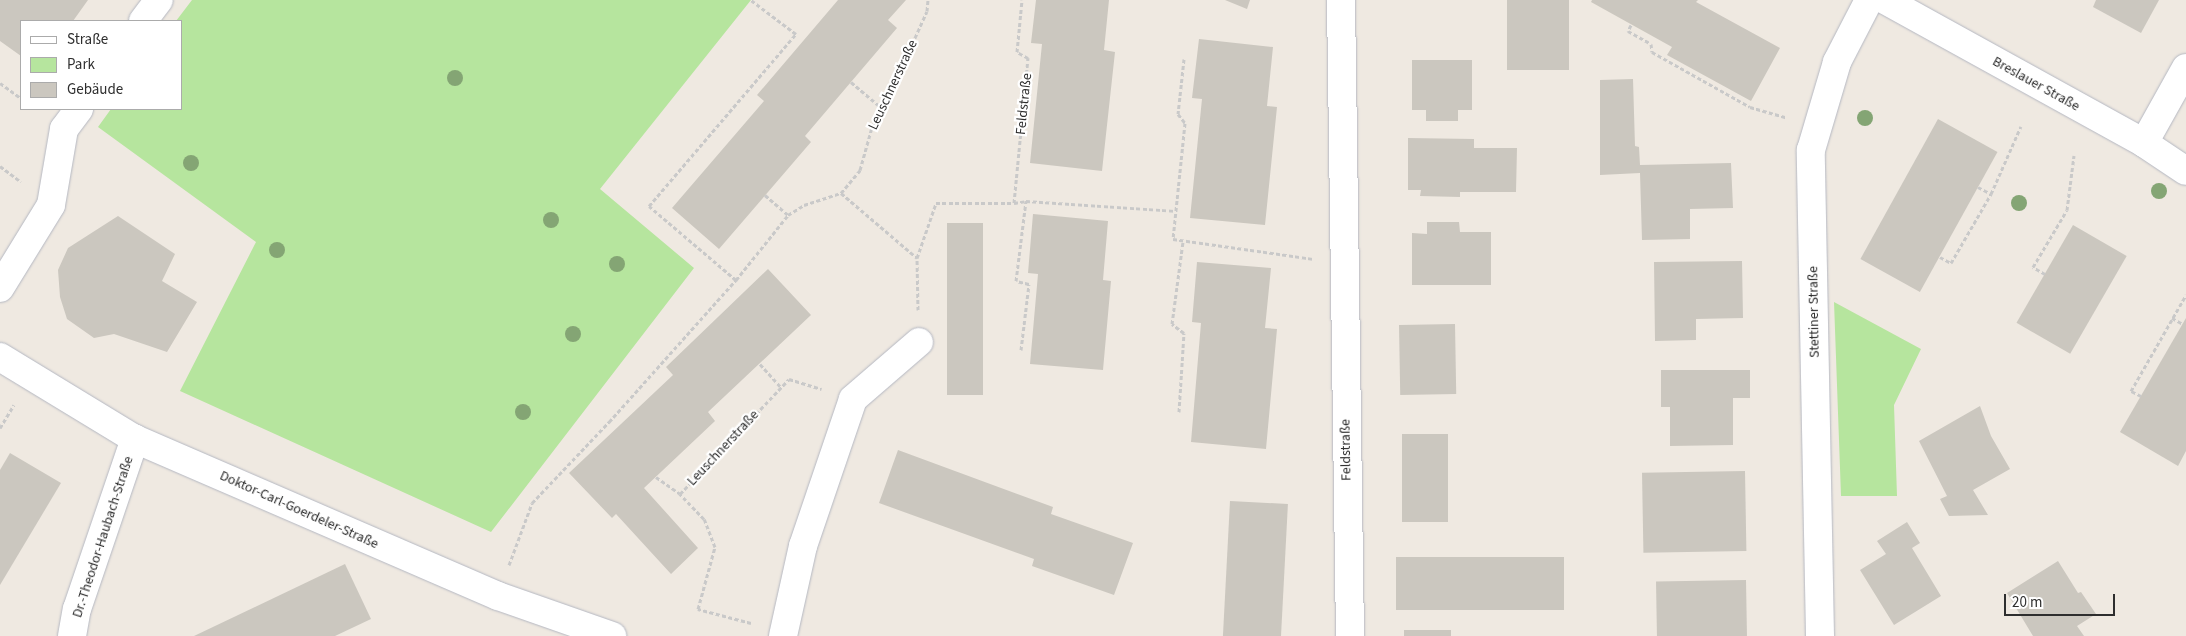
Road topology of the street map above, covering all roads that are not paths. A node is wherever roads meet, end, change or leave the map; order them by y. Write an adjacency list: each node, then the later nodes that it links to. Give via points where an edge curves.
1 (158, 0): 5 (street)
2 (1341, 0): 17 (street, Feldstraße)
3 (1869, 0): 18 (street, Stettiner Straße, via 1836,62 1811,150)
4 (1885, 0): 8 (street, Breslauer Straße)
5 (144, 20)
6 (2186, 68): 8 (street)
7 (78, 110): 10 (street, via 64,129 51,205)
8 (2144, 143): 9 (street, Breslauer Straße)
9 (2186, 171)
10 (0, 288)
11 (919, 342): 14 (street, via 853,399 803,546)
12 (0, 356): 13 (street, Doktor-Carl-Goerdeler-Straße)
13 (135, 439): 15 (street, Dr.-Theodor-Haubach-Straße, via 77,609); 16 (street, Doktor-Carl-Goerdeler-Straße, via 498,596)
14 (783, 634)
15 (72, 636)
16 (612, 636)
17 (1350, 636)
18 (1820, 636)

